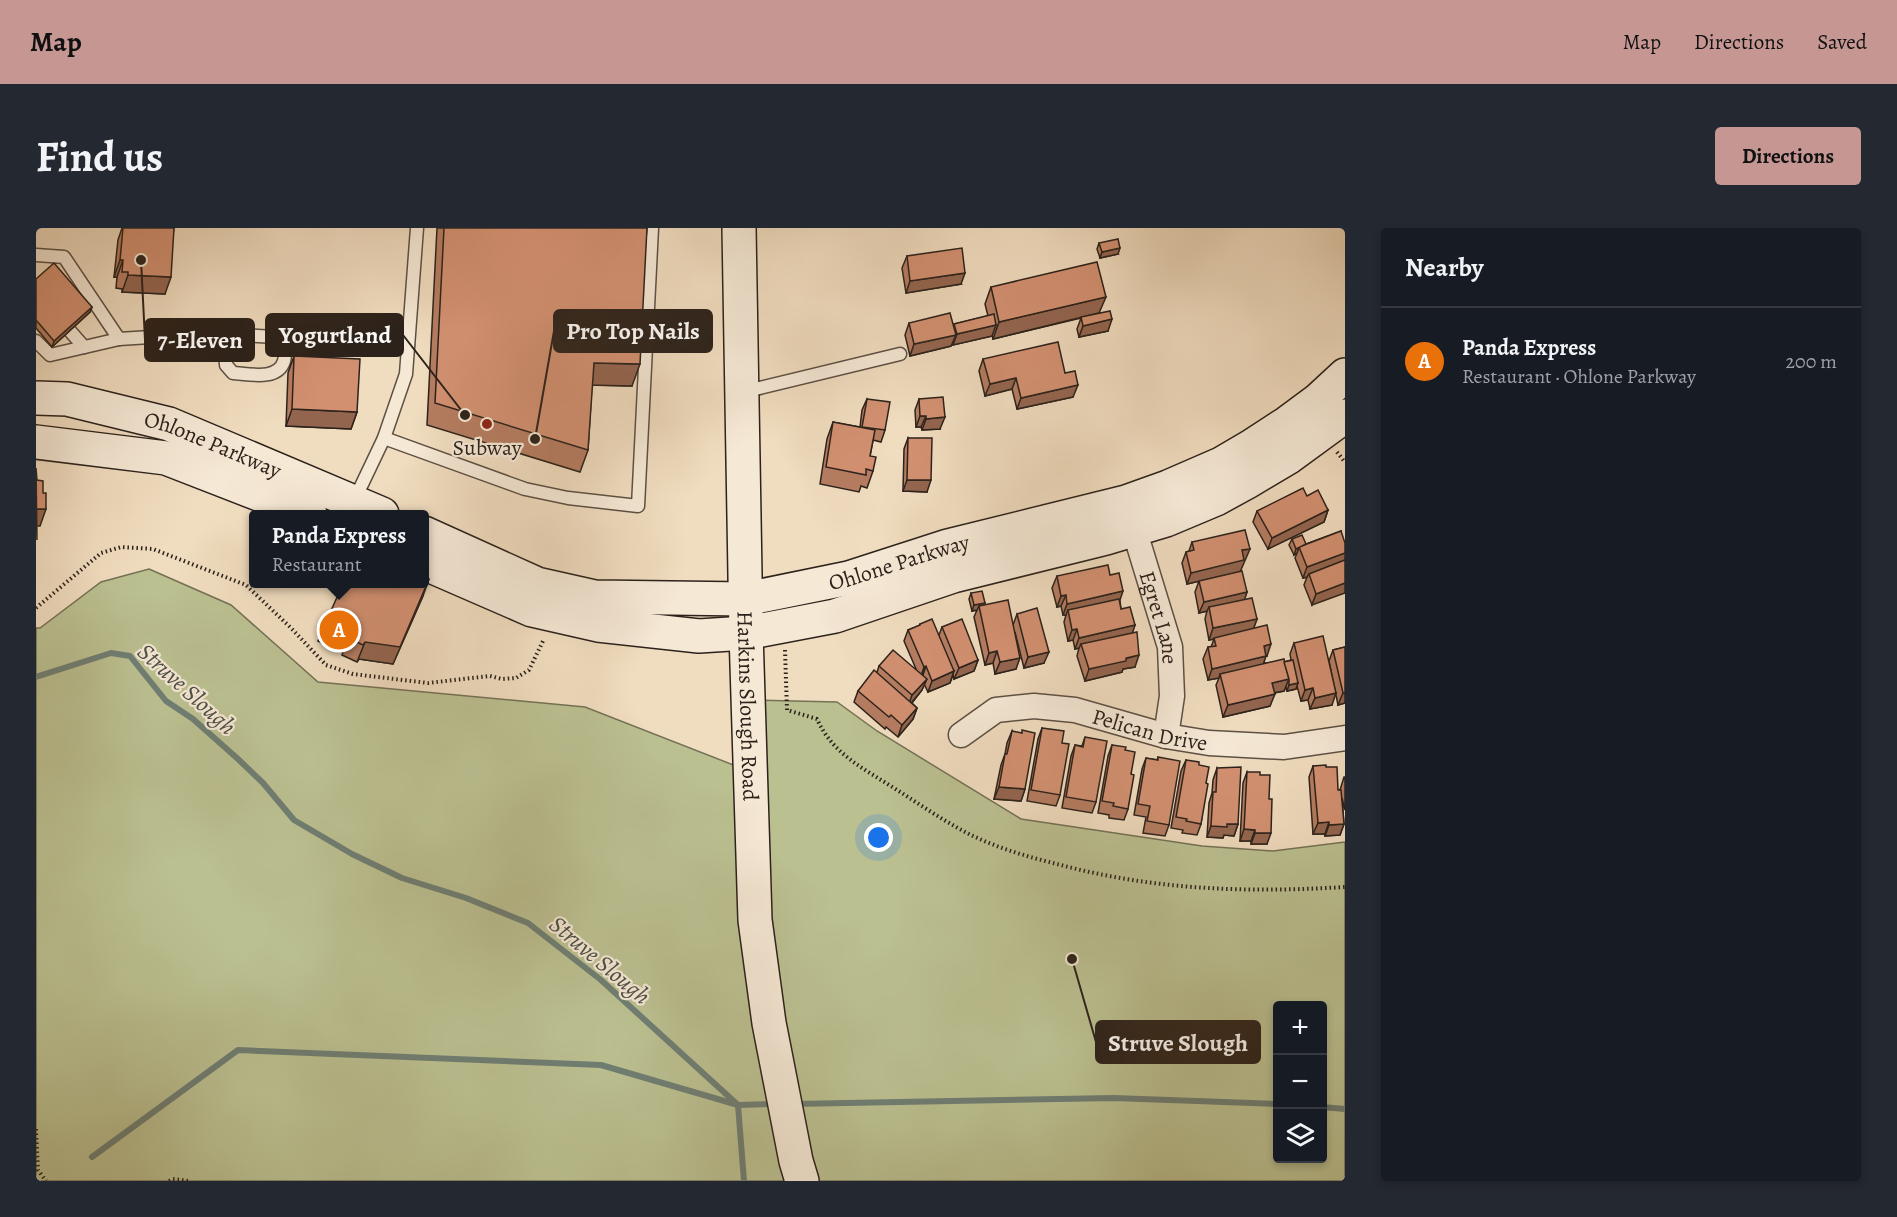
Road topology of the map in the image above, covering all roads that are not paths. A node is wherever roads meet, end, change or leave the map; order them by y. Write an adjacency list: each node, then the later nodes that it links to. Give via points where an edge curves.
1 (417, 228): 10 (lane)
2 (652, 228): 17 (lane, via 638,506 525,489)
3 (740, 228): 14 (main road, Harkins Slough Road)
4 (36, 255): 8 (lane, via 64,257)
5 (70, 331): 11 (lane)
6 (224, 334): 7 (lane); 7 (lane, via 226,365 233,373 268,375 284,361); 8 (lane)
7 (285, 337): 10 (lane)
8 (119, 339): 11 (lane)
9 (36, 341): 11 (lane, via 50,356)
10 (408, 345): 17 (lane, via 406,374)
11 (84, 347)
12 (900, 354): 14 (lane)
13 (1345, 375): 21 (main road, Ohlone Parkway, via 1287,423)
14 (742, 392): 24 (main road, Harkins Slough Road)
15 (36, 398): 20 (main road, Ohlone Parkway, via 67,399 169,424)
16 (1345, 416): 21 (main road, Ohlone Parkway, via 1289,457 1216,499 1166,520)
17 (384, 438): 20 (lane)
18 (36, 442): 19 (main road, Ohlone Parkway, via 166,458)
19 (300, 510)
20 (362, 510)
21 (1130, 516): 24 (main road, Ohlone Parkway, via 957,543 849,578); 25 (main road, Ohlone Parkway, via 835,616); 27 (street, Egret Lane, via 1170,647 1172,696)
22 (429, 535): 24 (main road, Ohlone Parkway, via 537,584 595,597)
23 (429, 565): 25 (main road, Ohlone Parkway, via 532,609 587,622 699,636)
24 (746, 599): 25 (main road, Harkins Slough Road)
25 (746, 633): 29 (main road, Harkins Slough Road, via 755,920 769,1023)
26 (961, 735): 27 (street, Pelican Drive, via 996,710 1034,706 1076,710)
27 (1166, 736): 28 (street, Pelican Drive, via 1261,746 1305,745)
28 (1345, 738)
29 (802, 1181)

